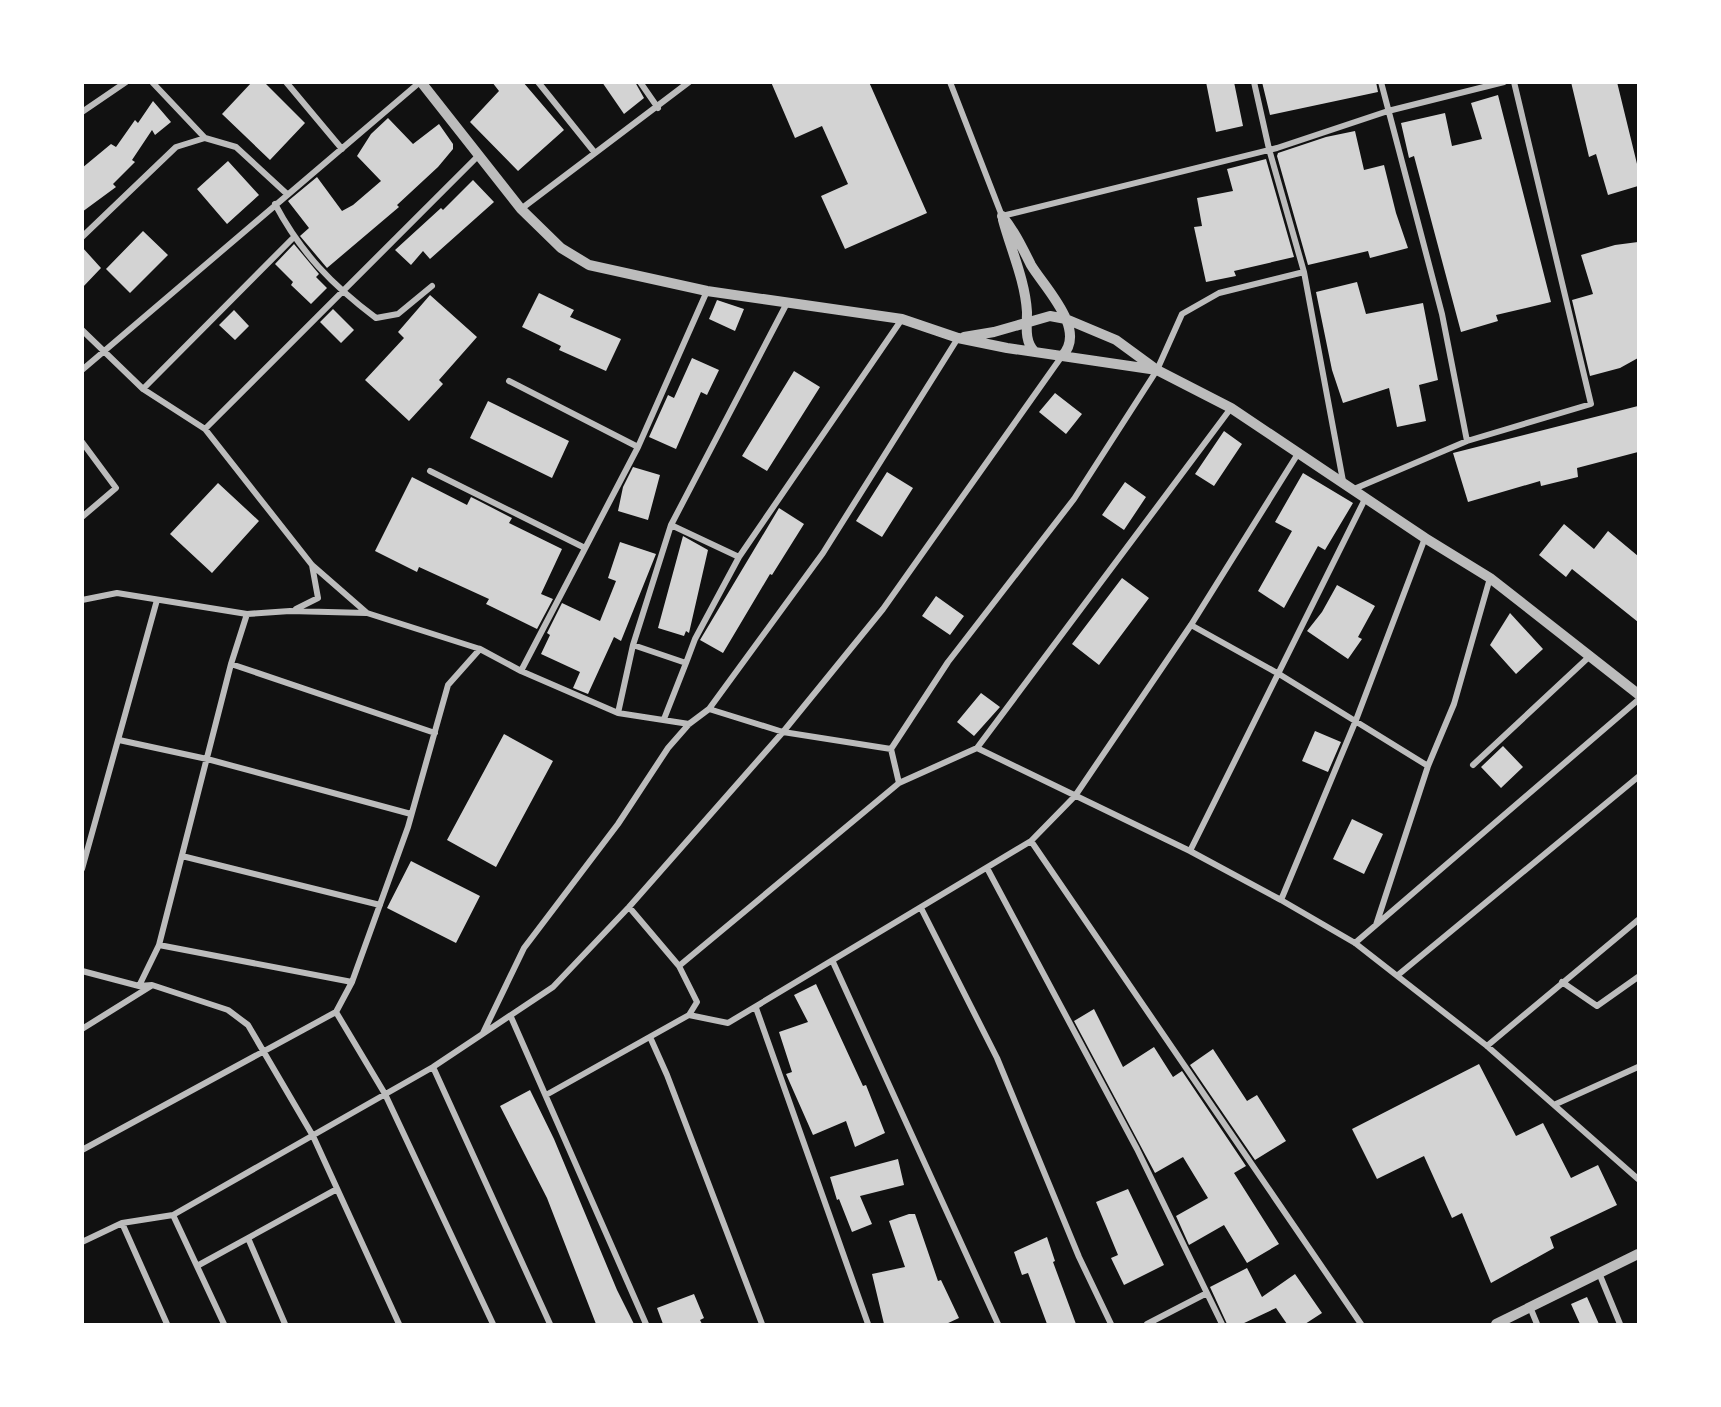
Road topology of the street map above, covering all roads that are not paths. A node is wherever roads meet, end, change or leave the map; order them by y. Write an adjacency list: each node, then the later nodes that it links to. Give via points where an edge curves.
1 (126, 82): 15 (street)
2 (152, 82): 16 (street)
3 (286, 82): 17 (street)
4 (421, 82): 17 (street); 20 (street)
5 (538, 82): 19 (street)
6 (640, 82): 13 (street)
7 (689, 82): 13 (street)
8 (950, 82): 24 (street)
9 (1254, 82): 18 (street)
10 (1381, 82): 14 (street)
11 (1504, 82): 14 (street)
12 (1514, 82): 46 (street, via 1591,404)
13 (658, 108): 19 (street)
14 (1388, 111): 18 (street); 46 (street, via 1442,314)
15 (82, 112)
16 (205, 138): 21 (street, via 236,147); 25 (street, via 176,147)
17 (342, 149): 21 (street)
18 (1269, 149): 24 (street); 27 (street)
19 (595, 153): 23 (street)
20 (478, 156): 23 (street); 30 (street)
21 (287, 194): 22 (street)
22 (275, 204): 26 (street); 37 (street)
23 (521, 209): 29 (street, via 561,248 589,265)
24 (1002, 216): 33 (street); 34 (street, via 1021,277)
25 (82, 237)
26 (293, 238): 30 (street); 43 (street)
27 (1304, 272): 41 (street, via 1219,293 1182,314); 51 (street)
28 (432, 286): 30 (street, via 398,314 376,318)
29 (707, 291): 31 (street); 48 (street)
30 (341, 292): 45 (street)
31 (787, 303): 32 (street); 55 (street)
32 (902, 319): 36 (street); 58 (street)
33 (1066, 319): 34 (street, via 1050,316); 39 (street, via 1068,344); 41 (street, via 1116,340)
34 (1027, 321): 36 (street); 38 (street, via 1030,348)
35 (82, 330): 37 (street)
36 (958, 338): 38 (street); 76 (street, via 823,554)
37 (104, 351): 40 (street); 43 (street)
38 (1035, 352): 39 (street)
39 (1062, 356): 41 (street); 81 (street, via 883,609)
40 (82, 370)
41 (1157, 370): 44 (street); 85 (street, via 1074,499 948,662)
42 (508, 381): 48 (street)
43 (143, 389): 45 (street)
44 (1231, 408): 49 (street); 84 (street)
45 (205, 429): 59 (street)
46 (1467, 441): 52 (street)
47 (82, 442): 54 (street, via 117,488)
48 (638, 447): 57 (street)
49 (1299, 453): 51 (street); 66 (street)
50 (430, 471): 57 (street)
51 (1343, 481): 52 (street)
52 (1354, 489): 53 (street)
53 (1366, 497): 56 (street); 73 (street)
54 (82, 517)
55 (671, 525): 58 (street); 67 (street)
56 (1425, 538): 60 (street); 79 (street)
57 (585, 548): 72 (street)
58 (739, 557): 70 (street)
59 (312, 565): 63 (street, via 318,598); 64 (street)
60 (1490, 578): 69 (street); 88 (street, via 1454,704)
61 (82, 600): 62 (street, via 117,593)
62 (157, 600): 65 (street); 83 (street)
63 (290, 611): 64 (street); 65 (street)
64 (367, 613): 68 (street)
65 (248, 615): 71 (street)
66 (1191, 625): 73 (street); 91 (street)
67 (633, 645): 70 (street); 77 (street)
68 (480, 649): 72 (street); 82 (street, via 448,685)
69 (1591, 655): 74 (street); 87 (street)
70 (686, 663): 78 (street)
71 (231, 664): 82 (street); 86 (street)
72 (521, 671): 77 (street)
73 (1279, 674): 79 (street); 94 (street)
74 (1638, 694)
75 (1638, 700): 103 (street)
76 (709, 709): 80 (street); 81 (street)
77 (618, 713): 78 (street)
78 (664, 719): 80 (street)
79 (1356, 720): 88 (street); 98 (street)
80 (689, 724): 120 (street, via 524,948)
81 (783, 732): 85 (street); 100 (street)
82 (435, 733): 92 (street)
83 (118, 740): 86 (street); 97 (street)
84 (976, 748): 90 (street); 91 (street)
85 (891, 749): 90 (street)
86 (207, 759): 92 (street); 95 (street)
87 (1473, 765)
88 (1428, 766): 103 (street)
89 (1638, 777): 109 (street)
90 (899, 783): 107 (street)
91 (1075, 796): 93 (street); 94 (street)
92 (411, 814): 99 (street)
93 (1031, 841): 96 (street); 155 (street)
94 (1190, 851): 98 (street)
95 (182, 856): 99 (street); 105 (street)
96 (987, 868): 101 (street); 140 (street, via 1137,1149)
97 (82, 869)
98 (1281, 900): 104 (street)
99 (380, 905): 111 (street)
100 (629, 907): 107 (street); 118 (street, via 553,987)
101 (921, 908): 106 (street); 152 (street, via 997,1058 1079,1257)
102 (1638, 920): 112 (street)
103 (1376, 925): 104 (street)
104 (1355, 943): 109 (street)
105 (159, 945): 111 (street); 113 (street)
106 (833, 962): 115 (street); 151 (street)
107 (679, 966): 117 (street, via 697,1002)
108 (82, 971): 113 (street)
109 (1398, 975): 122 (street)
110 (1638, 977): 112 (street, via 1597,1006)
111 (352, 982): 116 (street)
112 (1562, 982): 122 (street)
113 (139, 986): 114 (street)
114 (152, 986): 119 (street); 123 (street, via 228,1010 248,1025)
115 (756, 1008): 117 (street, via 728,1023); 150 (street)
116 (336, 1012): 123 (street); 126 (street)
117 (689, 1015): 121 (street)
118 (510, 1017): 120 (street); 127 (street)
119 (82, 1029)
120 (482, 1035): 124 (street)
121 (650, 1036): 127 (street); 149 (street)
122 (1487, 1046): 128 (street)
123 (264, 1052): 129 (street); 130 (street)
124 (433, 1067): 126 (street); 147 (street)
125 (1638, 1067): 128 (street)
126 (385, 1094): 129 (street); 146 (street)
127 (546, 1095): 148 (street)
128 (1556, 1104): 131 (street)
129 (313, 1136): 132 (street); 133 (street)
130 (82, 1150)
131 (1638, 1179)
132 (337, 1189): 135 (street); 145 (street)
133 (173, 1215): 134 (street); 138 (street)
134 (122, 1223): 136 (street); 142 (street)
135 (248, 1238): 138 (street); 144 (street)
136 (82, 1242)
137 (1638, 1254): 139 (street)
138 (197, 1266): 143 (street)
139 (1599, 1273): 141 (street); 158 (street)
140 (1205, 1294): 153 (street); 154 (street)
141 (1530, 1307): 156 (street); 157 (street)
142 (167, 1324)
143 (224, 1324)
144 (285, 1324)
145 (399, 1324)
146 (493, 1324)
147 (550, 1324)
148 (646, 1324)
149 (762, 1324)
150 (867, 1324)
151 (998, 1324)
152 (1111, 1324)
153 (1147, 1324)
154 (1222, 1324)
155 (1361, 1324)
156 (1496, 1324)
157 (1538, 1324)
158 (1620, 1324)

